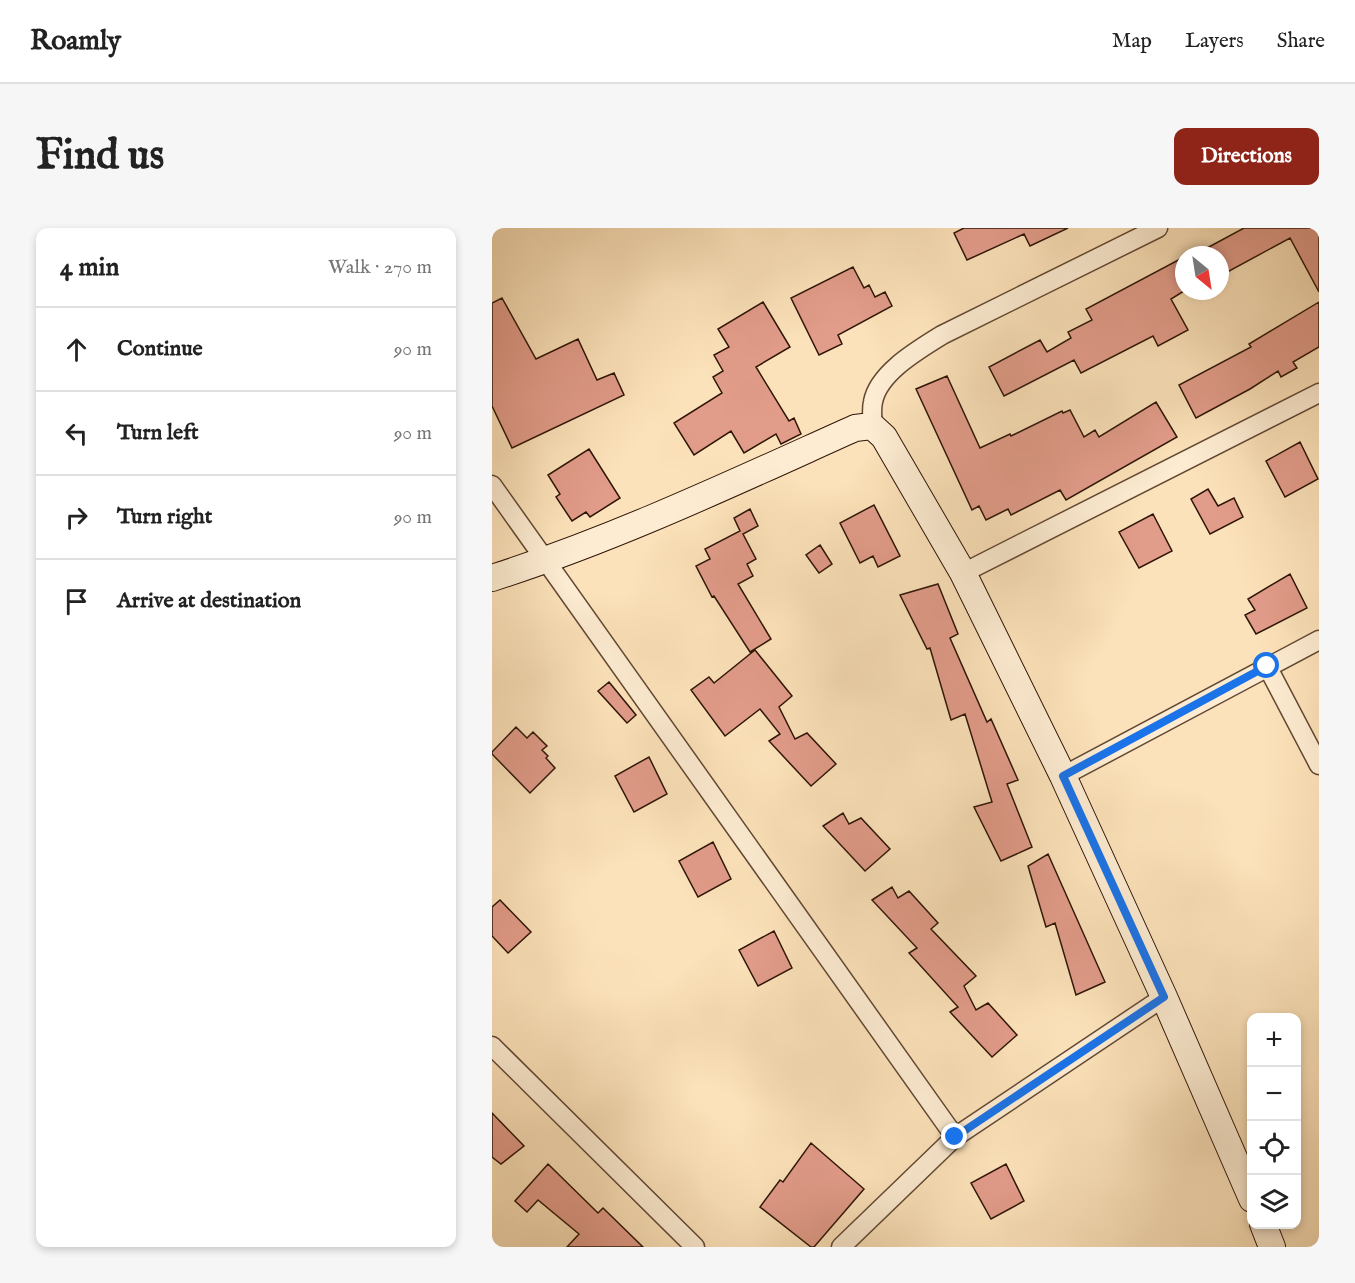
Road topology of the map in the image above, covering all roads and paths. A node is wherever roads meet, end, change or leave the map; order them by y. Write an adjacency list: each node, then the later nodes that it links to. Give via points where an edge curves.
1 (1158, 228): 3 (street, via 942,335 916,352 882,380 873,401)
2 (1319, 393): 6 (street)
3 (872, 426): 5 (street, via 855,428 649,521); 6 (street, via 884,437)
4 (492, 485): 5 (street)
5 (547, 561): 7 (street); 14 (street)
6 (963, 573): 11 (street)
7 (492, 578)
8 (1319, 640): 9 (street)
9 (1267, 666): 10 (street); 11 (street)
10 (1319, 765)
11 (1063, 776): 12 (street)
12 (1164, 997): 14 (street); 15 (street)
13 (492, 1047): 17 (street)
14 (955, 1137): 18 (street)
15 (1247, 1190)
16 (1265, 1229): 19 (street)
17 (695, 1247)
18 (841, 1247)
19 (1272, 1247)

